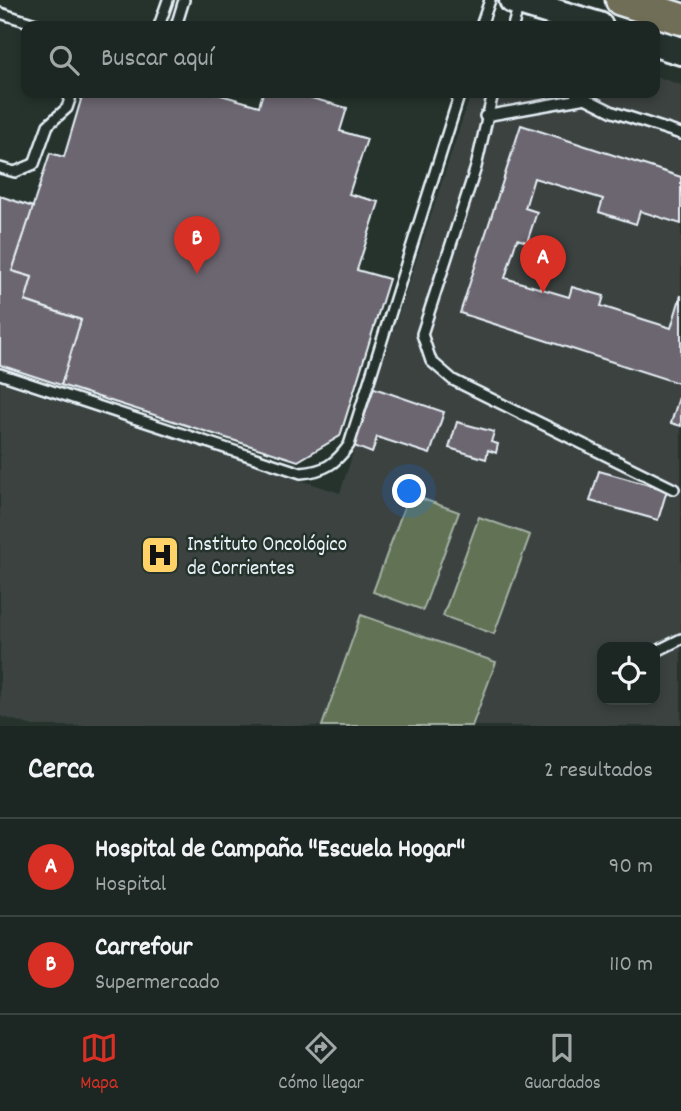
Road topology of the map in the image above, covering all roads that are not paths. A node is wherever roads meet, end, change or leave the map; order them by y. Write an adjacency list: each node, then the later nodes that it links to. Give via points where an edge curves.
1 (168, 0): 9 (lane)
2 (184, 0): 10 (lane)
3 (490, 0): 11 (lane)
4 (621, 0): 7 (highway)
5 (515, 9): 12 (main road)
6 (0, 12): 8 (lane)
7 (681, 19)
8 (27, 21)
9 (161, 21)
10 (178, 21)
11 (483, 21)
12 (575, 21)
13 (660, 45): 14 (main road)
14 (681, 51)
15 (70, 98): 21 (lane, via 48,125 34,164 15,172)
16 (458, 98): 22 (lane, via 349,445 336,463 301,473)
17 (490, 98): 19 (lane)
18 (586, 99): 19 (lane); 20 (lane)
19 (485, 116): 23 (lane, via 476,167 422,334 431,361 453,380)
20 (681, 134)
21 (0, 168)
22 (0, 374)
23 (674, 489)
24 (681, 639): 25 (lane)
25 (660, 650)

